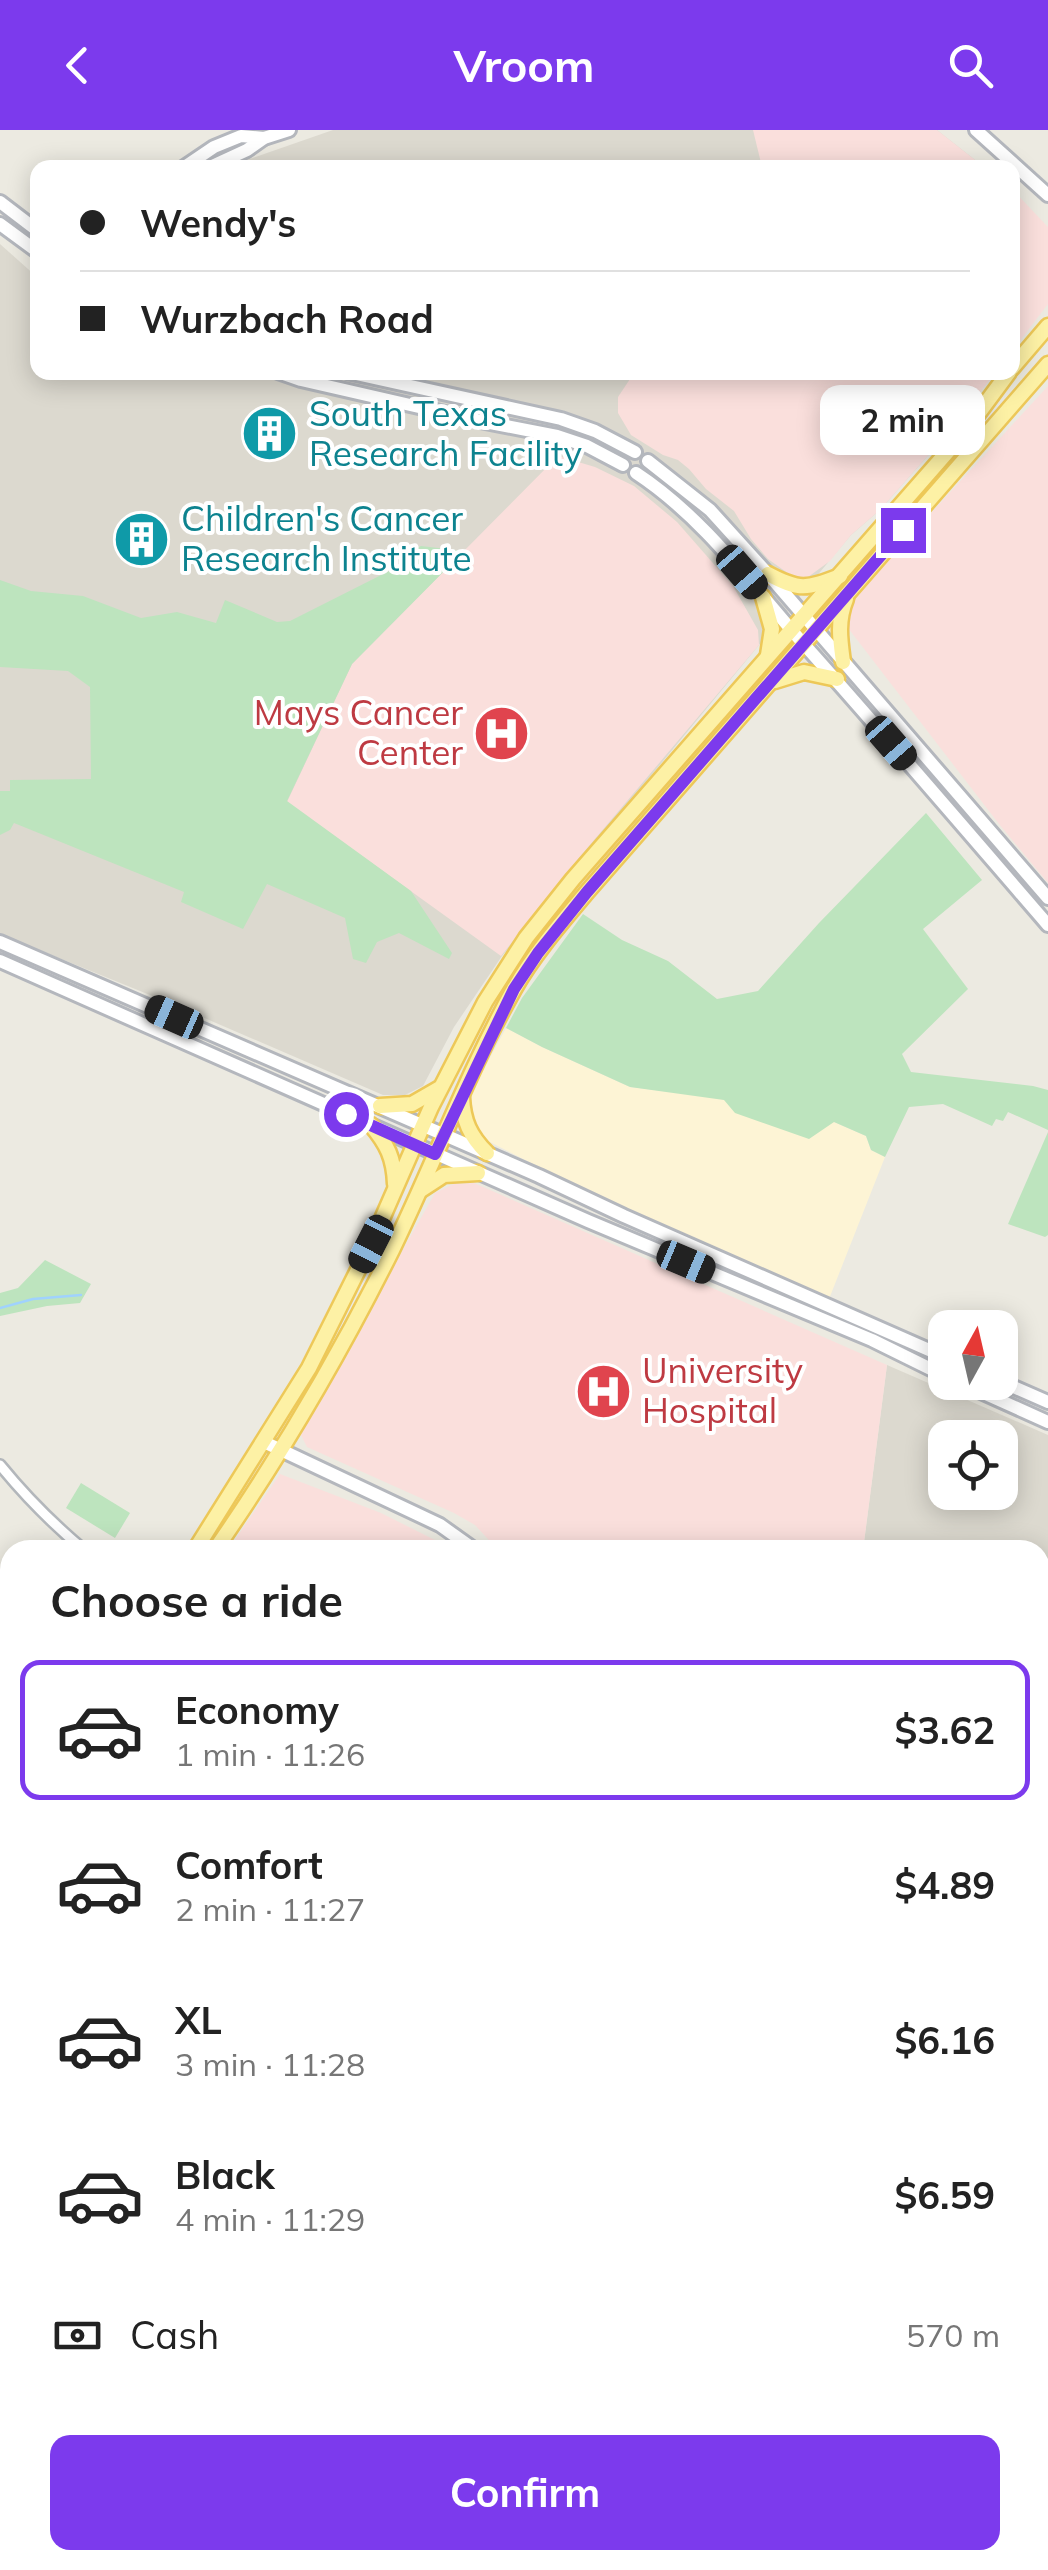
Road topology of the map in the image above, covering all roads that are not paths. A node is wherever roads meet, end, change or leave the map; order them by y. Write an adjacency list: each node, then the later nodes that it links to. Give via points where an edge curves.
1 (288, 130): 3 (street)
2 (976, 130): 6 (street)
3 (264, 138): 4 (street, via 241,136); 5 (street)
4 (194, 160)
5 (225, 160)
6 (1009, 160)
7 (1020, 170): 8 (street)
8 (1048, 195)
9 (0, 202): 11 (street)
10 (0, 224): 12 (street)
11 (30, 225)
12 (30, 246)
13 (1048, 326): 14 (main road)
14 (1020, 359)
15 (1048, 364): 29 (main road)
16 (310, 380): 20 (street)
17 (382, 380): 19 (street)
18 (1004, 380): 28 (main road)
19 (386, 381): 20 (street); 21 (street)
20 (382, 398): 22 (street)
21 (595, 431): 22 (street); 23 (street)
22 (586, 446): 25 (street)
23 (635, 452)
24 (648, 461): 27 (street, via 710,510)
25 (623, 466)
26 (636, 474): 30 (street, via 698,522)
27 (768, 574): 28 (main road, via 800,587); 31 (street)
28 (840, 576): 31 (main road)
29 (849, 592): 32 (main road); 36 (main road, via 840,618)
30 (763, 596): 33 (street); 35 (main road, via 772,636)
31 (805, 617): 32 (street); 33 (main road)
32 (816, 630): 34 (main road); 36 (street)
33 (793, 631): 34 (street); 35 (main road)
34 (804, 643): 37 (street); 38 (main road)
35 (766, 660): 43 (main road, via 526,938)
36 (843, 662): 39 (street)
37 (837, 680): 38 (main road, via 804,672); 40 (street)
38 (770, 683): 44 (main road, via 538,953)
39 (1048, 898)
40 (1048, 925)
41 (0, 942): 45 (street)
42 (0, 961): 46 (street)
43 (442, 1085): 45 (main road, via 412,1104); 47 (main road)
44 (462, 1096): 48 (main road); 50 (main road, via 466,1124)
45 (380, 1106): 47 (street)
46 (370, 1125): 49 (street); 53 (main road, via 394,1161)
47 (424, 1125): 48 (street); 49 (main road)
48 (444, 1134): 50 (street); 51 (main road)
49 (415, 1146): 51 (street); 53 (main road)
50 (488, 1153): 55 (street)
51 (435, 1154): 52 (street); 54 (main road)
52 (478, 1172): 54 (main road, via 444,1175); 56 (street)
53 (395, 1190): 63 (main road, via 309,1368)
54 (420, 1190): 64 (main road)
55 (928, 1350)
56 (928, 1368)
57 (1018, 1389): 58 (street)
58 (1032, 1396): 60 (street); 61 (street)
59 (999, 1400): 61 (street)
60 (1048, 1402)
61 (1025, 1412): 62 (street)
62 (1048, 1422)
63 (264, 1442): 64 (street); 67 (main road)
64 (280, 1450): 68 (main road); 69 (street)
65 (0, 1465): 66 (street)
66 (72, 1540)
67 (201, 1540)
68 (222, 1540)
69 (461, 1540)

